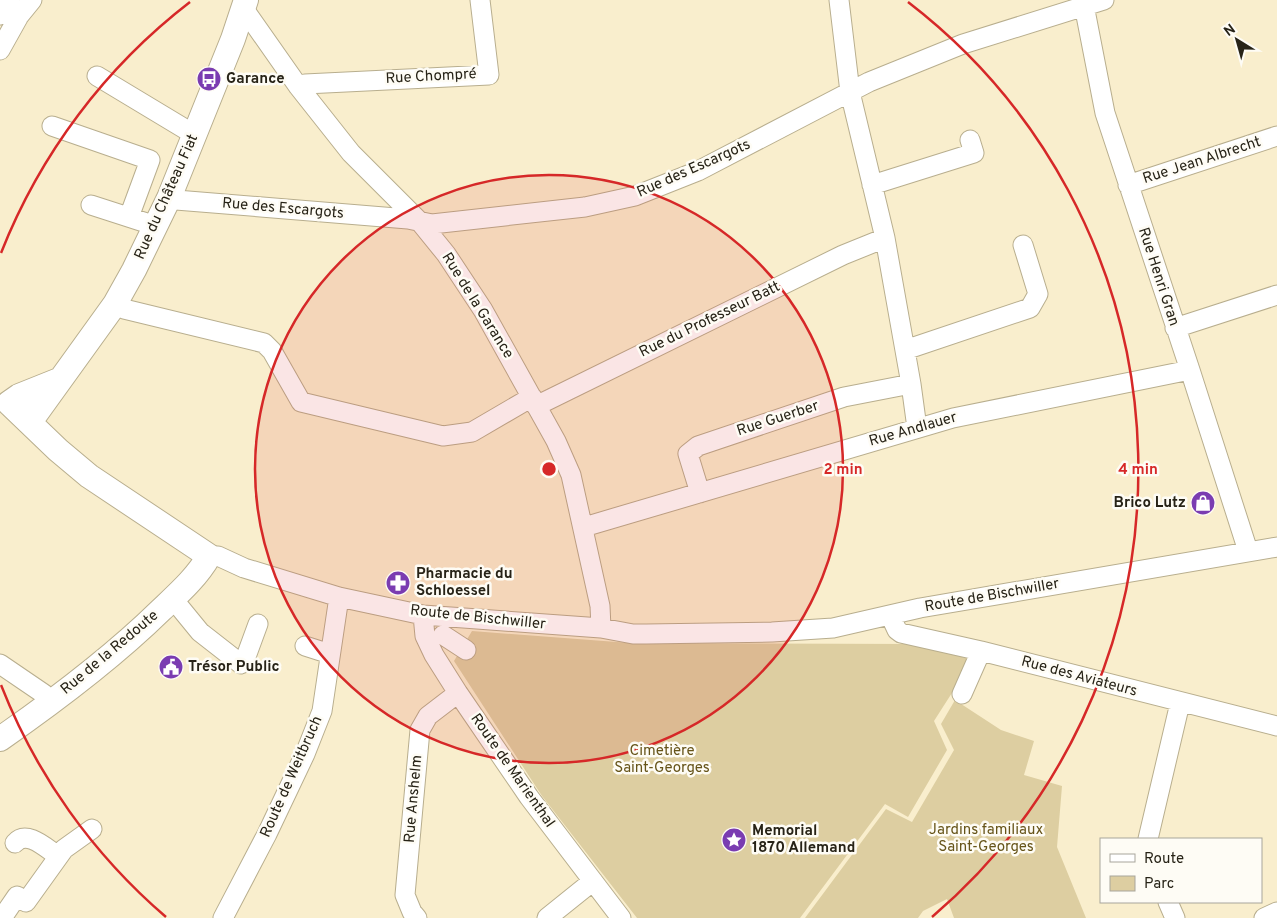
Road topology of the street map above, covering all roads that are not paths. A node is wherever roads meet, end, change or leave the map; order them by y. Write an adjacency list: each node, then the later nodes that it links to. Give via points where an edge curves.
1 (32, 0): 7 (street)
2 (480, 0): 10 (street, Rue Chompré, via 489,75)
3 (839, 0): 11 (street)
4 (1104, 0): 5 (street, Rue des Escargots)
5 (1084, 3): 11 (street, Rue des Escargots, via 963,44); 17 (street, Rue Henri Gran, via 1105,113)
6 (245, 4): 10 (street, Rue de la Garance); 13 (main road, Rue du Château Fiat)
7 (8, 9): 8 (street)
8 (0, 50)
9 (97, 76): 13 (street)
10 (298, 86): 21 (street, Rue de la Garance, via 350,153)
11 (850, 92): 16 (street); 21 (street, Rue des Escargots, via 698,170 635,196 585,207 432,224)
12 (52, 126): 20 (street, via 150,160)
13 (195, 135): 18 (main road, Rue du Château Fiat)
14 (1277, 136): 17 (street, Rue Jean Albrecht)
15 (970, 140): 16 (street, via 974,153)
16 (872, 185): 23 (street)
17 (1128, 185): 27 (street, Rue Henri Gran)
18 (169, 198): 21 (street, Rue des Escargots); 22 (main road, Rue du Château Fiat)
19 (91, 205): 20 (street)
20 (129, 216): 22 (street)
21 (420, 222): 32 (street, Rue de la Garance, via 446,254 483,310)
22 (156, 226): 26 (main road, Rue du Château Fiat)
23 (885, 238): 28 (street); 32 (street, Rue du Professeur Batt)
24 (1023, 244): 28 (street, via 1038,294 1030,308)
25 (1277, 295): 27 (street)
26 (115, 304): 30 (main road, Rue du Château Fiat); 32 (street, Rue du Professeur Batt, via 124,309 264,343 272,351 301,402 443,436 472,432)
27 (1175, 328): 29 (street, Rue Henri Gran)
28 (905, 350): 31 (street)
29 (1190, 370): 35 (street, Rue Andlauer); 39 (street, Rue Henri Gran)
30 (59, 380): 33 (main road); 34 (main road, Rue du Château Fiat)
31 (911, 384): 35 (street); 36 (street, Rue Guerber, via 844,397 698,446 688,454)
32 (534, 402): 37 (street, Rue de la Garance, via 571,475)
33 (3, 403): 34 (main road, Route de Bischwiller)
34 (30, 422): 40 (main road, Route de Bischwiller, via 89,476)
35 (917, 428): 36 (street, Rue Andlauer)
36 (700, 493): 37 (street, Rue Andlauer)
37 (584, 527): 46 (street, Rue de la Garance, via 600,606)
38 (1277, 547): 39 (street, Route de Bischwiller)
39 (1248, 551): 44 (street, Route de Bischwiller)
40 (209, 556): 41 (street, Route de Bischwiller, via 218,556 242,567); 42 (main road, Rue de la Redoute)
41 (339, 597): 43 (street, Route de Bischwiller); 51 (street, Route de Weitbruch)
42 (173, 599): 45 (street, via 200,632 241,664); 55 (main road, Rue de la Redoute)
43 (423, 614): 46 (street, Route de Bischwiller); 53 (street, Route de Marienthal, via 425,636)
44 (890, 615): 46 (street, Route de Bischwiller, via 804,631); 50 (street, Rue des Aviateurs, via 901,633)
45 (258, 624)
46 (601, 628)
47 (443, 635): 49 (street)
48 (305, 646): 51 (street)
49 (466, 650)
50 (981, 651): 54 (street); 56 (street, Rue des Aviateurs)
51 (330, 654): 67 (street, Route de Weitbruch, via 322,710 305,754)
52 (0, 664): 55 (street, via 44,694)
53 (458, 694): 63 (street, Route de Marienthal, via 529,798); 68 (street, Rue Anshelm, via 428,716 420,730 405,896)
54 (962, 694)
55 (51, 703): 58 (main road, Rue de la Redoute)
56 (1180, 703): 57 (street, Rue des Aviateurs); 60 (street)
57 (1277, 726)
58 (0, 739)
59 (92, 829): 62 (street)
60 (1148, 838)
61 (15, 843): 62 (street, via 21,838 33,839)
62 (58, 856): 66 (street, via 26,902 17,896)
63 (593, 882): 69 (street); 70 (street, Route de Marienthal)
64 (1168, 903): 71 (street)
65 (1277, 912): 72 (street)
66 (2, 918)
67 (223, 918)
68 (417, 918)
69 (547, 918)
70 (621, 918)
71 (1175, 918)
72 (1264, 918)

